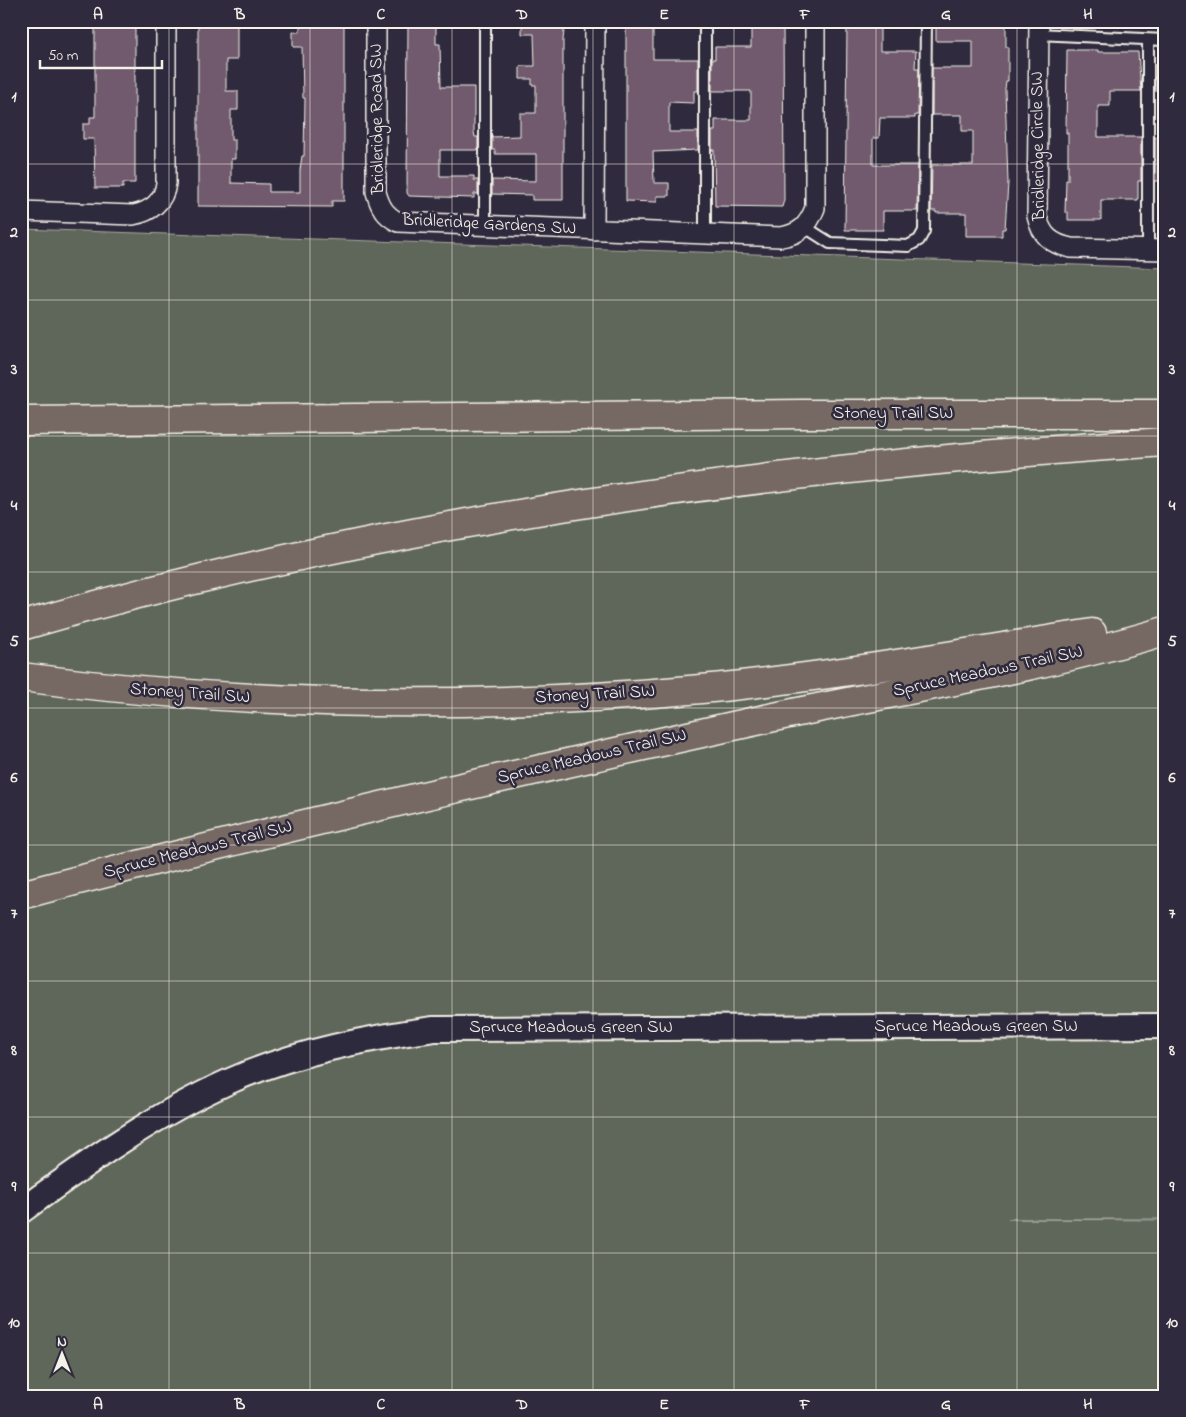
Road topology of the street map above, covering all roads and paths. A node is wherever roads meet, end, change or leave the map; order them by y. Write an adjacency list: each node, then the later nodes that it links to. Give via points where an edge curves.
1 (166, 21): 11 (street, via 166,183 160,200 146,212 133,214)
2 (376, 21): 12 (street, Bridleridge Road SW, via 376,192)
3 (485, 21): 13 (lane)
4 (595, 21): 15 (street, Bridleridge Gardens SW)
5 (705, 21): 16 (lane)
6 (815, 21): 14 (street, via 815,208)
7 (926, 21): 14 (lane, via 924,231 919,240 908,246 830,243)
8 (1038, 27): 9 (lane); 17 (street, Bridleridge Circle SW, via 1039,227 1051,242 1064,246)
9 (1148, 40): 10 (lane); 17 (lane)
10 (1165, 40)
11 (21, 211)
12 (386, 214): 13 (street, Bridleridge Gardens SW, via 406,224)
13 (485, 227): 15 (street, Bridleridge Gardens SW)
14 (805, 227): 16 (street, Bridleridge Gardens SW, via 782,237)
15 (594, 230): 16 (street, Bridleridge Gardens SW)
16 (705, 234)
17 (1156, 250)
18 (1165, 414): 19 (highway, Stoney Trail SW)
19 (21, 421)
20 (1165, 442): 22 (highway, via 802,473 524,513 243,567 115,598)
21 (1165, 622): 24 (highway, Stoney Trail SW, via 773,681 586,697 391,702 283,699 180,694)
22 (21, 626)
23 (1165, 631): 25 (highway, Spruce Meadows Trail SW, via 1051,660 751,722 425,795)
24 (21, 677)
25 (21, 895)
26 (1165, 1026): 27 (street, Spruce Meadows Green SW, via 434,1029 374,1037 281,1063 232,1080 189,1101 106,1150)
27 (21, 1211)

